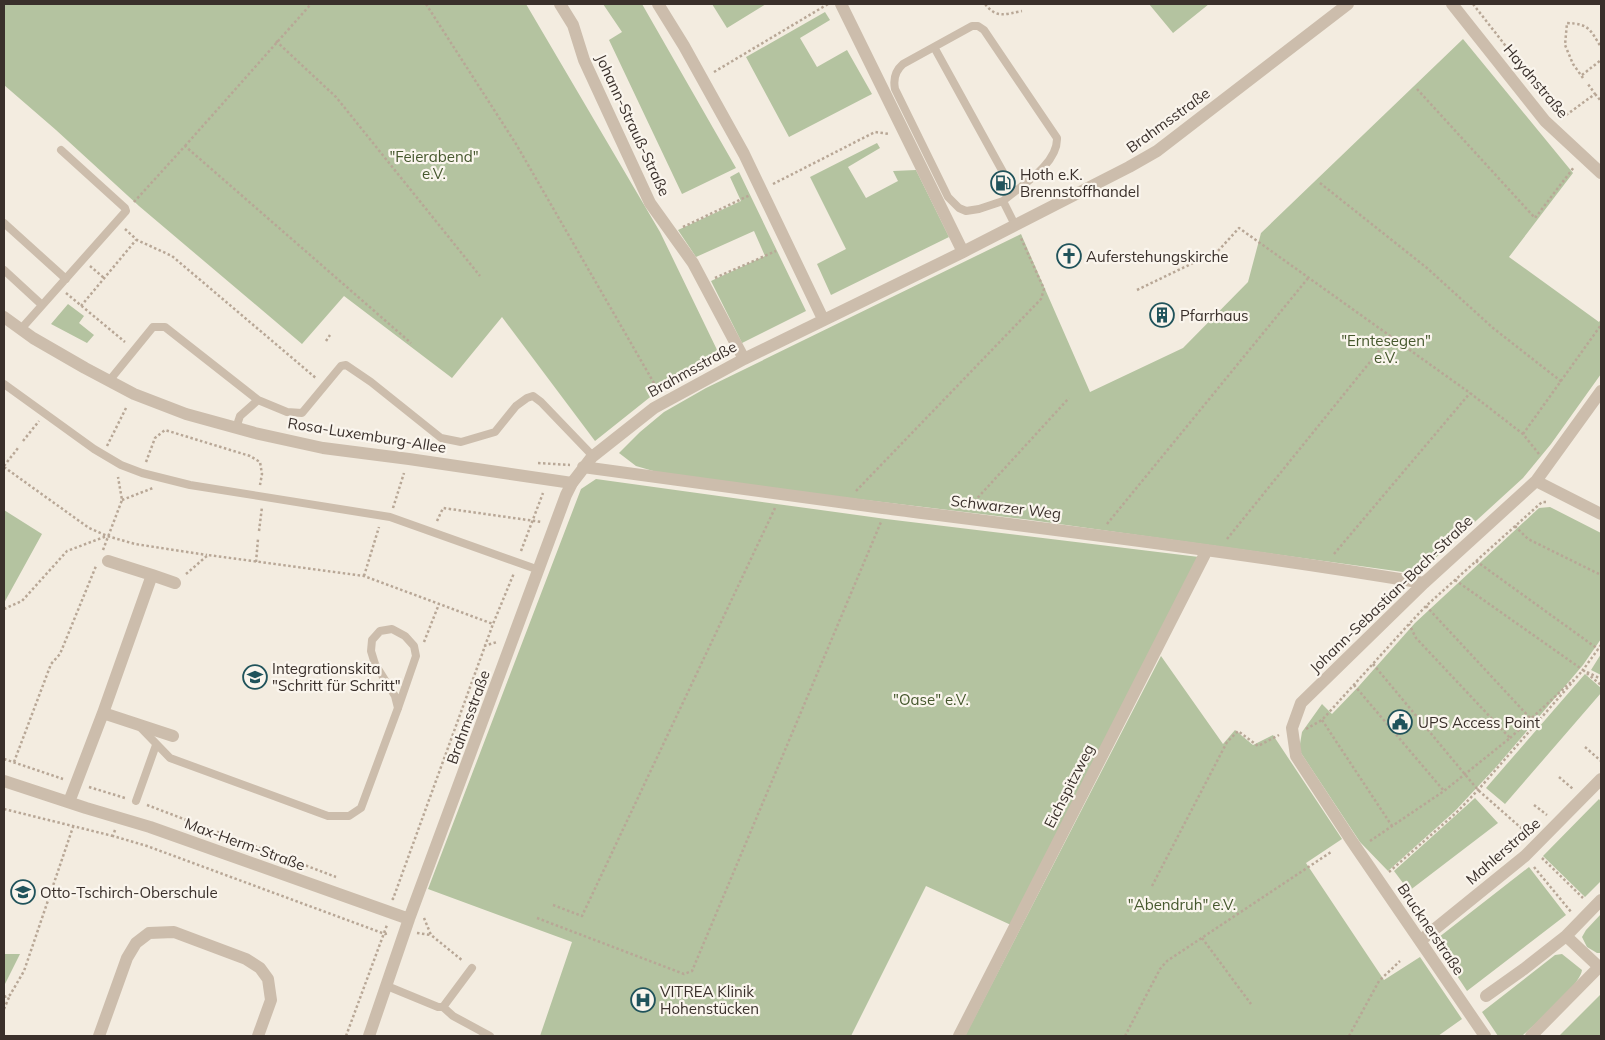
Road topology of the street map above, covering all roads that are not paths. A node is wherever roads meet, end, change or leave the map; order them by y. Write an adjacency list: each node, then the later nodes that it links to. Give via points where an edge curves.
1 (560, 4): 20 (street, Johann-Strauß-Straße, via 573,25 584,60 650,203 705,283)
2 (658, 4): 18 (street, via 744,154)
3 (1348, 4): 12 (street, Brahmsstraße, via 1157,151)
4 (1452, 4): 8 (street, Haydnstraße, via 1545,121)
5 (843, 8): 13 (street)
6 (934, 47): 9 (lane); 9 (lane, via 972,26 984,30 1057,138 1054,154 1047,164); 10 (lane, via 900,67 894,76 895,89 948,197 966,211)
7 (61, 150): 15 (lane, via 126,208)
8 (1601, 173)
9 (1014, 192): 10 (lane)
10 (1003, 201): 12 (lane)
11 (4, 223): 15 (lane)
12 (1015, 225): 13 (street, Brahmsstraße)
13 (963, 252): 18 (street, Brahmsstraße)
14 (4, 270): 16 (lane)
15 (66, 279): 16 (lane)
16 (42, 305): 19 (lane)
17 (4, 317): 19 (street, Rosa-Luxemburg-Allee)
18 (823, 319): 20 (street, Brahmsstraße)
19 (21, 329): 21 (street, Rosa-Luxemburg-Allee)
20 (744, 359): 26 (street, Brahmsstraße, via 654,408)
21 (109, 381): 24 (lane, via 153,327 165,327); 25 (street, Rosa-Luxemburg-Allee, via 186,414)
22 (4, 384): 33 (lane, via 103,454 142,472 190,485 390,517)
23 (1601, 390): 28 (street, Johann-Sebastian-Bach-Straße)
24 (258, 400): 25 (lane, via 240,416); 26 (lane, via 287,412 302,412 341,366 346,365 441,438 461,442 495,432 516,406 533,396)
25 (236, 428): 29 (street, Rosa-Luxemburg-Allee, via 323,448)
26 (592, 457): 27 (street, Brahmsstraße)
27 (583, 467): 29 (street, Brahmsstraße); 31 (street, Schwarzer Weg)
28 (1536, 481): 30 (street); 36 (street, Johann-Sebastian-Bach-Straße)
29 (572, 483): 33 (street, Brahmsstraße)
30 (1601, 514)
31 (1207, 550): 36 (street, Schwarzer Weg); 60 (street, Eichspitzweg)
32 (104, 560): 34 (street)
33 (540, 570): 48 (street, Brahmsstraße)
34 (152, 575): 35 (street); 38 (street)
35 (175, 583)
36 (1424, 583): 46 (street, Johann-Sebastian-Bach-Straße, via 1301,703 1296,756)
37 (398, 708): 37 (lane, via 416,656 414,646 392,629 380,631 372,640 371,651); 41 (lane, via 361,808 349,816 328,816 170,758)
38 (103, 713): 39 (street); 45 (street)
39 (138, 724): 40 (street); 41 (lane)
40 (173, 736)
41 (156, 745): 44 (lane)
42 (1601, 779): 50 (street, Mahlerstraße, via 1530,848)
43 (4, 781): 45 (street, Max-Herm-Straße)
44 (136, 801)
45 (69, 802): 48 (street, Max-Herm-Straße, via 150,827)
46 (1351, 840): 50 (street, Brucknerstraße)
47 (1597, 904): 49 (street)
48 (409, 920): 53 (street, Brahmsstraße)
49 (1566, 936): 51 (street); 54 (street)
50 (1420, 941): 61 (street, Brucknerstraße)
51 (1600, 966): 62 (street)
52 (472, 968): 55 (lane)
53 (387, 986): 55 (lane); 58 (street, Brahmsstraße)
54 (1486, 996)
55 (443, 1007): 59 (lane)
56 (98, 1036): 57 (street, via 127,958 136,943 149,933 174,932 246,959 260,968 268,979 271,1000)
57 (258, 1036)
58 (368, 1036)
59 (490, 1036)
60 (959, 1036)
61 (1485, 1036)
62 (1531, 1036)

